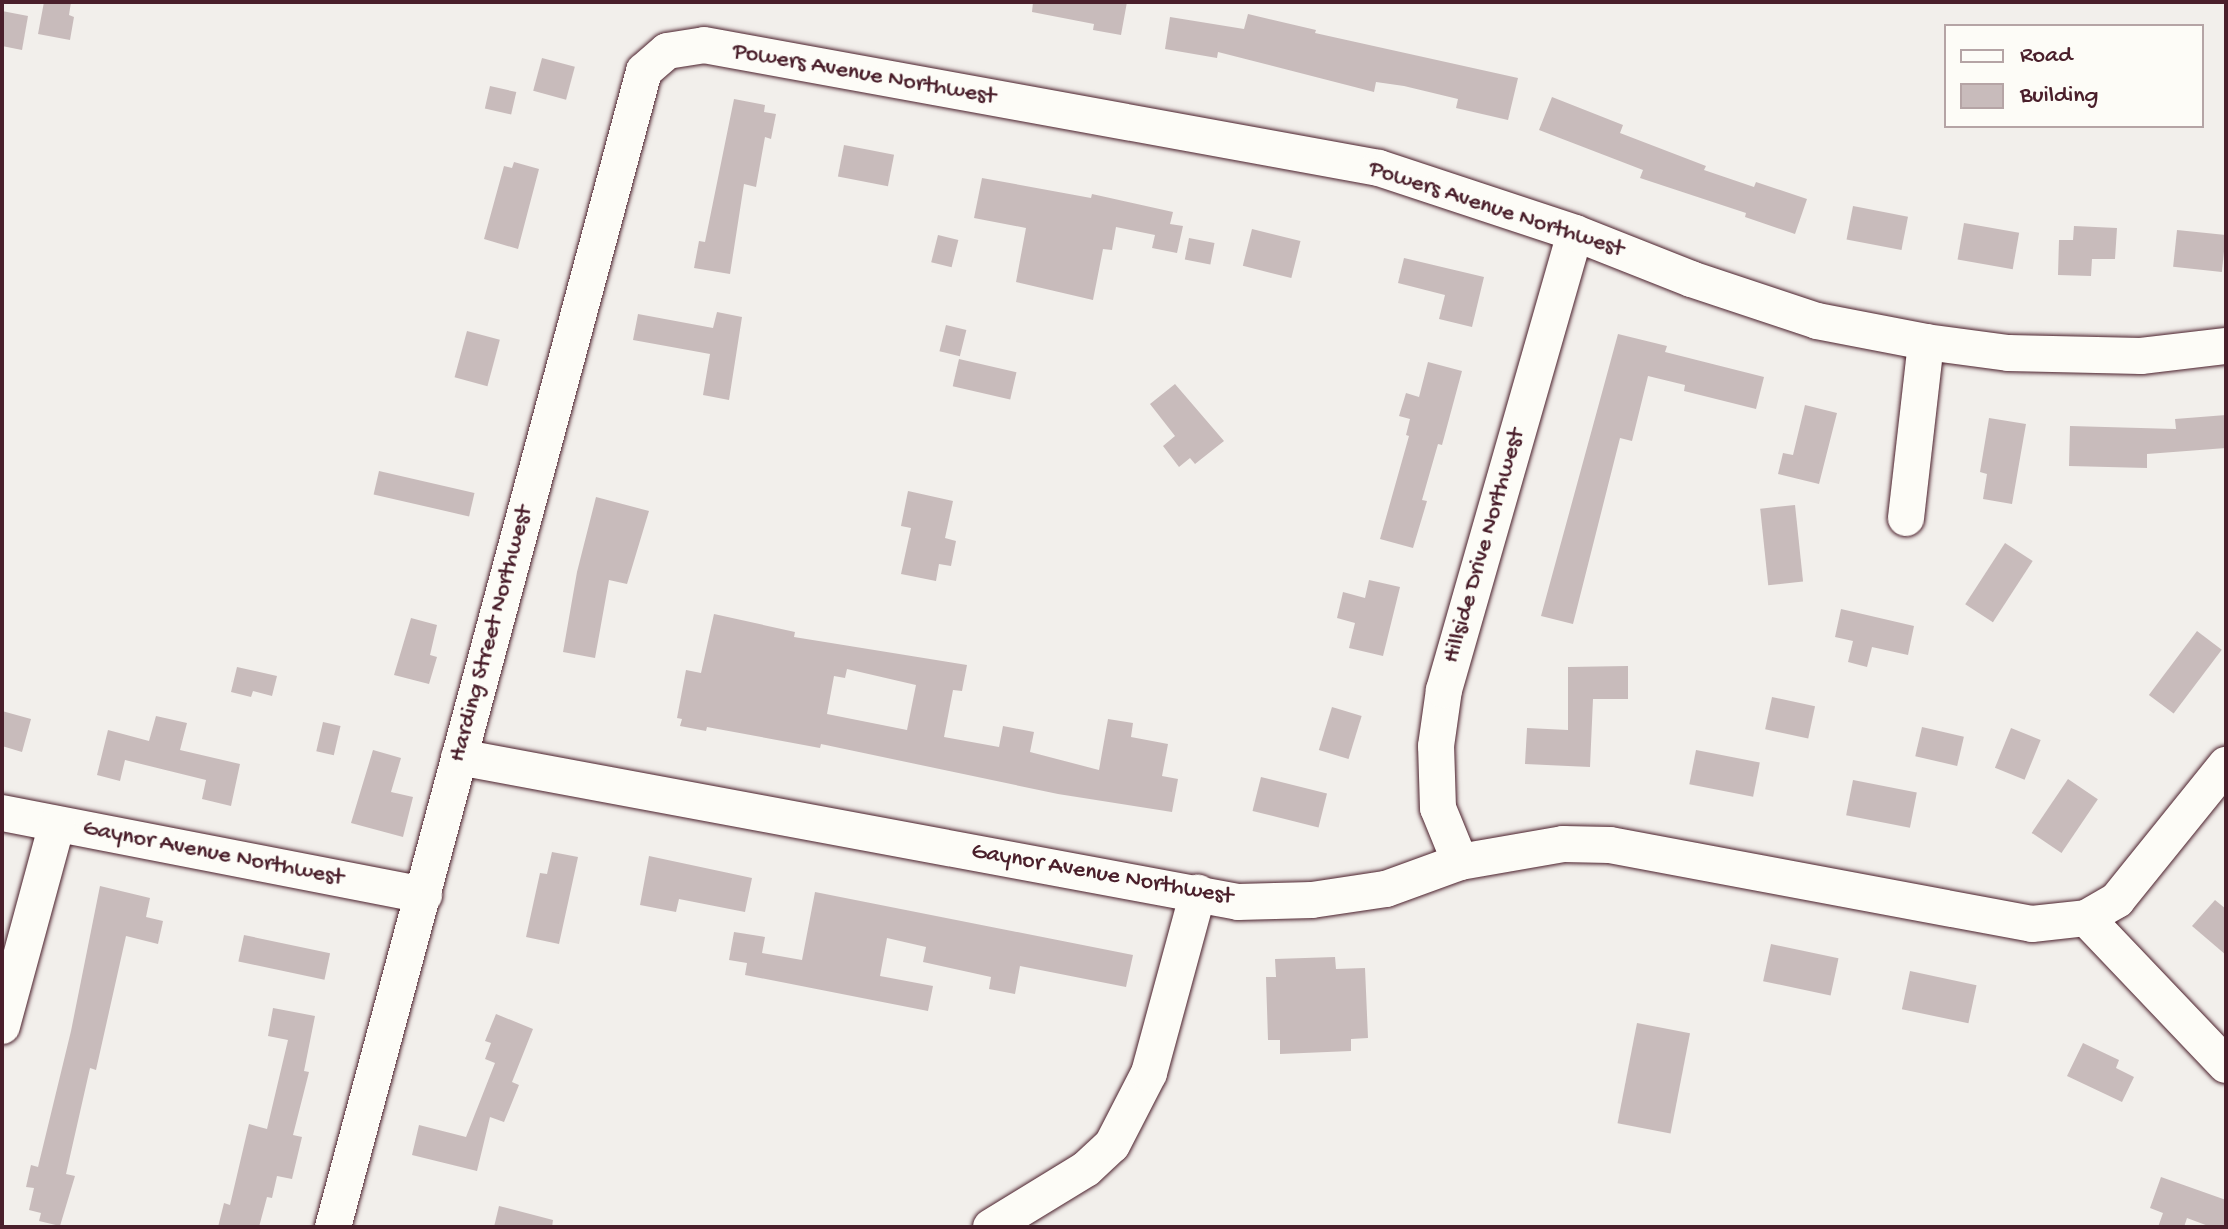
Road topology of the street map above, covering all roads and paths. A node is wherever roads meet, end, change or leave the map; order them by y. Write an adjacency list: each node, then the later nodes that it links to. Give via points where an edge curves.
1 (667, 51): 2 (street, Powers Avenue Northwest, via 704,45 1379,168); 6 (street, Harding Street Northwest, via 644,71)
2 (1575, 233): 3 (street, Powers Avenue Northwest, via 1817,321); 10 (street, Hillside Drive Northwest, via 1444,690 1436,746 1438,808)
3 (1926, 342): 4 (street, Powers Avenue Northwest, via 2008,353 2141,356); 5 (street)
4 (2226, 346)
5 (1906, 518)
6 (459, 757): 11 (street, Gaynor Avenue Northwest); 12 (street, Harding Street Northwest)
7 (2226, 765): 13 (street, via 2117,900)
8 (2, 813): 9 (street, Gaynor Avenue Northwest)
9 (57, 824): 12 (street, Gaynor Avenue Northwest); 14 (street)
10 (1460, 862): 11 (street, Gaynor Avenue Northwest, via 1386,889 1312,900 1238,902); 13 (street, Gaynor Avenue Northwest, via 1563,844 1610,845 2032,924)
11 (1198, 893): 17 (street, via 1149,1073 1112,1145 1086,1169)
12 (424, 895): 16 (street, Harding Street Northwest)
13 (2086, 918): 15 (street)
14 (2, 1026)
15 (2226, 1065)
16 (333, 1227)
17 (991, 1227)

